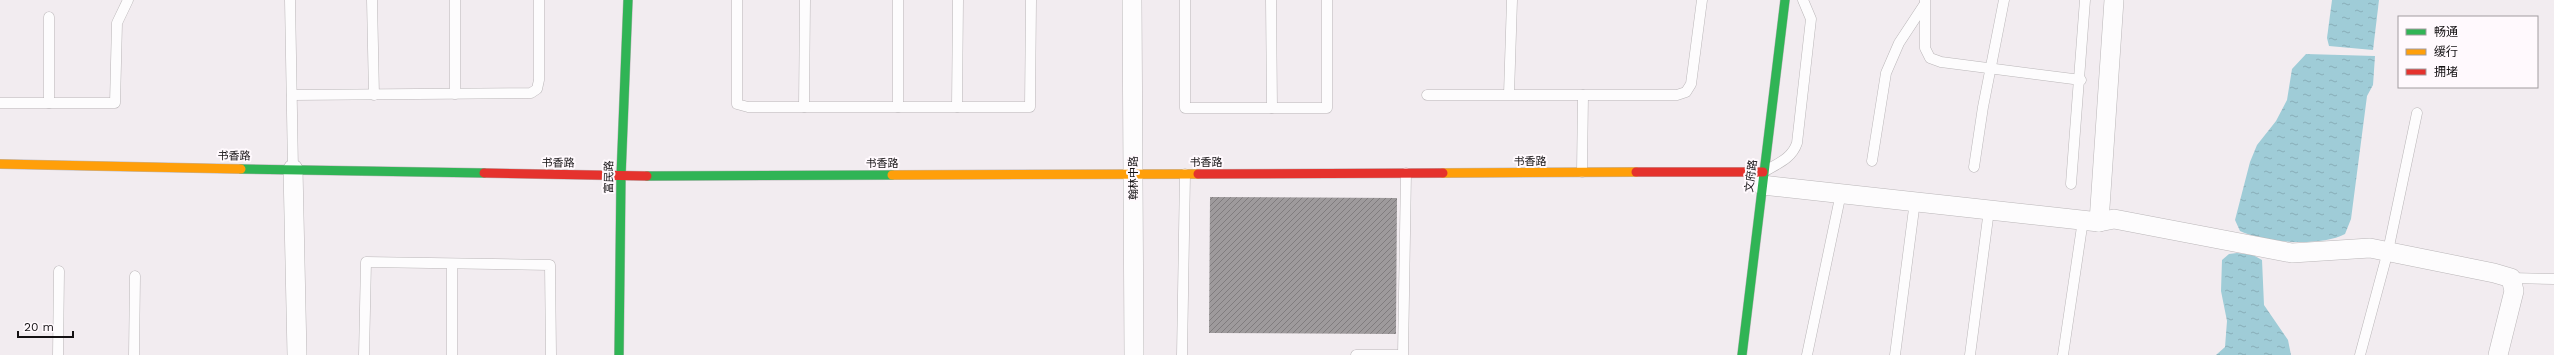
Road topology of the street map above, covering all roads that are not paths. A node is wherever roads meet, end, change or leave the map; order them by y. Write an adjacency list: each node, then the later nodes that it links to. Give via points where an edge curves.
1 (128, 0): 34 (lane, via 116,23 115,103)
2 (290, 0): 29 (lane)
3 (372, 0): 30 (lane)
4 (455, 0): 27 (lane)
5 (539, 0): 27 (lane, via 537,89 531,94)
6 (628, 0): 48 (street, 富民路)
7 (737, 0): 35 (lane, via 737,104 748,108)
8 (805, 0): 35 (lane)
9 (898, 0): 36 (lane)
10 (958, 0): 37 (lane)
11 (1031, 0): 37 (lane, via 1030,107)
12 (1132, 0): 46 (street, 翰林中路)
13 (1185, 0): 38 (lane, via 1185,108)
14 (1271, 0): 38 (lane)
15 (1327, 0): 38 (lane, via 1327,108)
16 (1512, 0): 28 (lane)
17 (1702, 0): 32 (lane, via 1691,84 1686,92 1668,96)
18 (1786, 0): 49 (street, 文府路)
19 (1803, 0): 49 (lane, via 1811,19 1797,143 1794,153)
20 (2004, 0): 25 (lane)
21 (2085, 0): 26 (lane)
22 (2114, 0): 54 (street)
23 (1924, 2): 25 (lane, via 1925,48 1930,58); 40 (lane, via 1899,43 1886,73)
24 (49, 17): 34 (lane)
25 (1991, 69): 26 (lane); 42 (lane)
26 (2081, 80): 50 (lane)
27 (456, 94): 30 (lane)
28 (1509, 94): 31 (lane); 32 (lane)
29 (292, 95): 30 (lane); 43 (lane)
30 (374, 95)
31 (1427, 95)
32 (1584, 95): 44 (lane)
33 (0, 103): 34 (lane)
34 (49, 103)
35 (804, 107): 36 (lane)
36 (898, 107): 37 (lane)
37 (957, 107)
38 (1272, 108)
39 (2417, 113): 55 (lane)
40 (1872, 161)
41 (0, 164): 43 (street, 书香路)
42 (1974, 167)
43 (293, 169): 48 (street, 书香路); 63 (street)
44 (1582, 172): 45 (street, 书香路); 49 (street, 书香路)
45 (1406, 173): 47 (street, 书香路); 70 (lane, via 1403,355)
46 (1133, 174): 47 (street, 书香路); 48 (street, 书香路); 68 (street, 翰林中路)
47 (1185, 174): 69 (lane)
48 (621, 176): 67 (street, 富民路)
49 (1762, 178): 51 (street); 71 (street, 文府路)
50 (2071, 184)
51 (1841, 193): 52 (street); 72 (lane)
52 (1915, 201): 53 (street); 73 (lane)
53 (1989, 210): 54 (street); 74 (lane)
54 (2091, 221): 55 (street, via 2114,219 2292,252 2346,248); 75 (lane)
55 (2388, 251): 59 (street); 76 (lane)
56 (452, 264): 64 (lane, via 366,262); 65 (lane); 66 (lane, via 550,265)
57 (59, 270): 61 (lane)
58 (135, 276): 62 (lane)
59 (2511, 278): 60 (lane); 77 (street, via 2514,291)
60 (2554, 279)
61 (58, 355)
62 (134, 355)
63 (297, 355)
64 (364, 355)
65 (452, 355)
66 (551, 355)
67 (619, 355)
68 (1134, 355)
69 (1182, 355)
70 (1356, 355)
71 (1742, 355)
72 (1807, 355)
73 (1895, 355)
74 (1970, 355)
75 (2063, 355)
76 (2360, 355)
77 (2498, 355)

